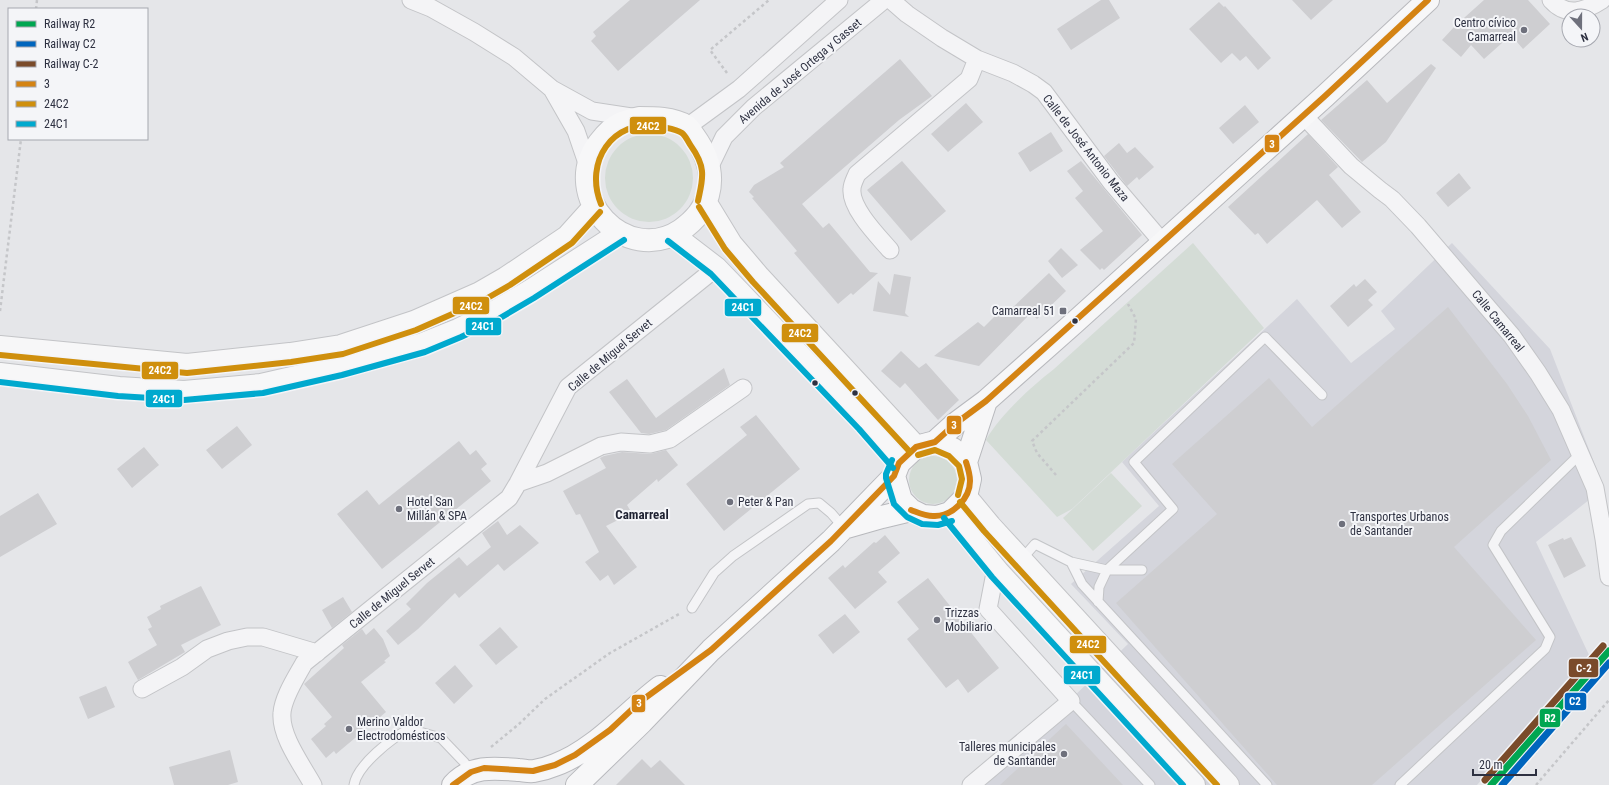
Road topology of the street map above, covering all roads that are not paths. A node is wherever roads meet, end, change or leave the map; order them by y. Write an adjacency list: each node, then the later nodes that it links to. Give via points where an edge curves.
1 (411, 0): 9 (street, via 431,8 514,57)
2 (839, 0): 12 (street, via 739,89)
3 (884, 0): 14 (street, Avenida de José Ortega y Gasset, via 754,107 724,137)
4 (891, 0): 8 (street, Calle de José Antonio Maza, via 907,14)
5 (1428, 0): 10 (main road)
6 (1552, 0): 7 (street, via 1567,11 1580,11)
7 (1602, 0)
8 (977, 59): 19 (street, Calle de José Antonio Maza, via 1013,73 1044,92 1111,182); 20 (street, via 969,79 857,174 852,190 855,203 862,217)
9 (552, 89): 11 (street, via 592,111); 13 (street, via 576,130)
10 (1303, 115): 19 (main road); 28 (street, Calle Camarreal, via 1351,166 1392,199 1412,220 1512,336 1561,410)
11 (639, 118): 12 (main road, via 665,119); 13 (main road, via 621,123 606,134 595,149)
12 (687, 127): 14 (main road, via 702,147)
13 (588, 166): 16 (main road, via 588,188)
14 (710, 166): 15 (main road, via 711,185)
15 (706, 203): 18 (main road, via 693,222); 27 (main road, via 731,244 759,277)
16 (594, 207): 17 (main road, via 605,222); 22 (main road, via 567,237 480,293 414,322 341,346 188,365)
17 (620, 234): 18 (main road, via 645,240 658,240); 23 (main road, via 530,291 458,330 423,344 340,368 261,385 184,392 119,388)
18 (673, 235): 21 (main road)
19 (1163, 242): 26 (main road)
20 (890, 250)
21 (716, 268): 30 (main road, via 865,424); 31 (street, Calle de Miguel Servet, via 568,387)
22 (0, 347)
23 (0, 374)
24 (744, 388): 31 (street, via 670,439 650,444 621,442 601,446 548,473)
25 (1322, 395): 38 (lane, via 1265,336 1134,462 1173,509)
26 (986, 401): 27 (main road); 29 (main road)
27 (925, 445): 29 (main road, via 953,449); 30 (main road)
28 (1582, 456): 41 (street, Calle Camarreal, via 1595,488); 60 (lane, via 1574,460 1501,531 1493,545 1550,637 1545,649)
29 (966, 462): 32 (main road, via 970,479)
30 (896, 469): 33 (main road, via 901,500); 35 (main road)
31 (518, 483): 45 (street, Calle de Miguel Servet, via 509,498)
32 (966, 497): 34 (main road); 36 (main road)
33 (911, 510): 34 (main road, via 930,517); 35 (main road)
34 (950, 513): 40 (main road)
35 (844, 528): 43 (lane, via 819,503 808,504 728,560 714,574); 44 (main road)
36 (1021, 560): 37 (lane, via 1035,544); 58 (main road)
37 (1071, 562): 38 (lane); 42 (lane, via 1082,584)
38 (1107, 570): 39 (lane); 42 (lane, via 1099,587)
39 (1142, 570)
40 (998, 572): 47 (street, via 994,578 988,609); 57 (main road)
41 (1609, 577)
42 (1098, 602): 59 (lane)
43 (692, 608)
44 (711, 650): 49 (main road, via 641,701 610,730 575,755 555,765 533,771); 54 (main road)
45 (317, 653): 46 (street, via 263,637 247,637 207,649 182,667); 50 (street, Calle de Miguel Servet, via 304,663 290,687 282,713 284,734)
46 (142, 689)
47 (1071, 701): 55 (street); 56 (lane)
48 (468, 767): 49 (main road); 51 (lane, via 440,738 409,730 396,736 378,750 355,778); 52 (main road)
49 (498, 768): 53 (main road, via 515,774)
50 (313, 785)
51 (354, 785)
52 (453, 785)
53 (528, 785)
54 (577, 785)
55 (971, 785)
56 (1150, 785)
57 (1194, 785)
58 (1228, 785)
59 (1267, 785)
60 (1400, 785)

